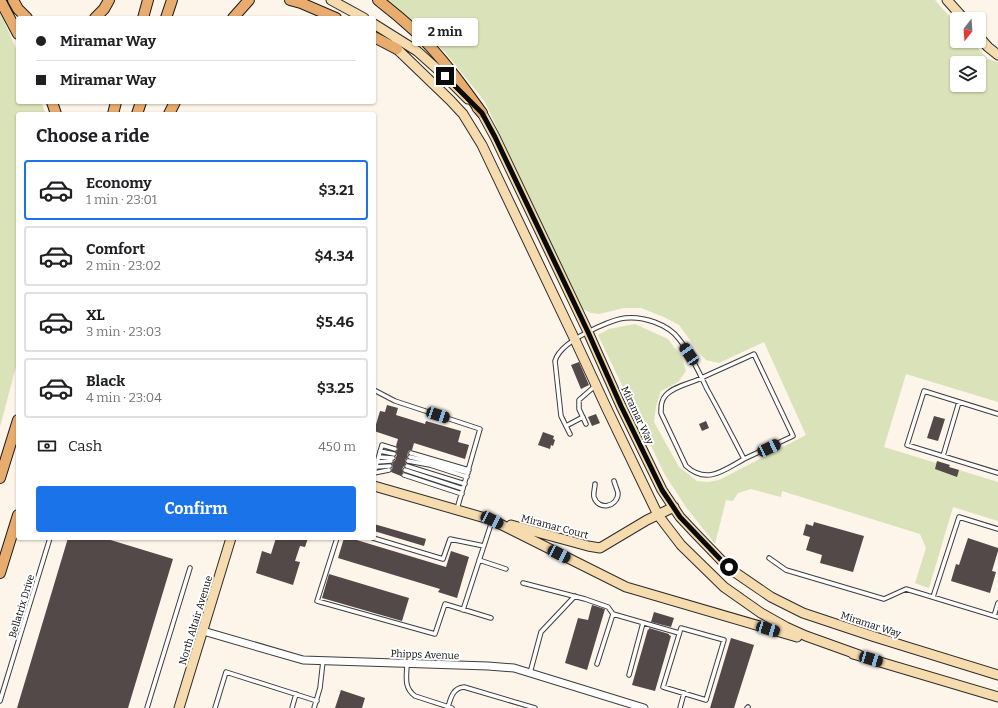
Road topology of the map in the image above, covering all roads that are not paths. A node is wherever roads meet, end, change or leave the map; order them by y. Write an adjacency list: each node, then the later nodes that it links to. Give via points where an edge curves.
1 (0, 0): 21 (main road)
2 (13, 0): 13 (main road)
3 (109, 0): 14 (main road)
4 (148, 0): 15 (main road)
5 (172, 0): 16 (main road)
6 (255, 0): 11 (main road)
7 (290, 0): 18 (main road)
8 (332, 0): 19 (main road)
9 (378, 0): 26 (main road, via 430,46)
10 (947, 0): 12 (main road)
11 (246, 4): 17 (main road)
12 (958, 12)
13 (24, 16)
14 (97, 16)
15 (144, 16)
16 (167, 16)
17 (235, 16)
18 (331, 16)
19 (360, 16)
20 (377, 26): 24 (main road, Miramar Way); 26 (main road, Miramar Way, via 417,51)
21 (16, 30)
22 (376, 38): 24 (main road)
23 (986, 45): 25 (main road)
24 (397, 49): 28 (main road, Miramar Way, via 450,100 478,138)
25 (998, 55)
26 (482, 113): 27 (main road, Miramar Way)
27 (588, 332): 28 (lane); 29 (lane, via 605,323 624,318 644,319 663,326 678,338); 56 (main road, Miramar Way, via 662,490)
28 (575, 340): 30 (main road, Miramar Way); 37 (lane, via 560,351 555,361 562,416)
29 (701, 378): 43 (lane); 43 (lane, via 667,394 661,406 660,413 686,466 706,476); 43 (lane, via 754,354 793,436)
30 (596, 386): 34 (lane, via 580,400 579,409); 58 (main road, Miramar Way)
31 (376, 391): 48 (lane, via 395,401 480,429)
32 (959, 402): 33 (lane); 41 (lane); 41 (lane, via 924,391 907,445)
33 (998, 414)
34 (583, 417): 35 (lane); 37 (lane)
35 (586, 424)
36 (16, 426): 50 (main road)
37 (566, 426): 38 (lane)
38 (570, 434)
39 (395, 449): 40 (lane, via 382,445)
40 (380, 451): 42 (lane); 42 (lane, via 392,458)
41 (943, 456): 47 (lane)
42 (377, 459): 44 (lane)
43 (744, 459)
44 (376, 467): 46 (lane, via 389,468)
45 (406, 468): 53 (lane)
46 (376, 472)
47 (998, 473)
48 (468, 474): 48 (lane, via 410,457 430,465); 53 (lane)
49 (404, 475): 55 (lane)
50 (0, 478)
51 (614, 481): 52 (lane, via 618,492 617,499 608,506 600,505 596,500)
52 (595, 484)
53 (464, 486): 55 (lane)
54 (376, 487): 57 (main road, Miramar Way)
55 (462, 494): 57 (lane)
56 (674, 507): 58 (main road, Miramar Court); 89 (main road, Miramar Way, via 680,517 736,573 803,613)
57 (457, 510): 59 (main road, Miramar Way)
58 (658, 515): 59 (main road, Miramar Court, via 600,548); 83 (main road, Miramar Way, via 681,545 724,587 761,613 786,628)
59 (492, 520): 66 (lane); 83 (main road, Miramar Way, via 626,587)
60 (16, 521): 71 (main road)
61 (998, 529): 74 (lane, via 959,517)
62 (376, 539): 66 (lane, via 442,559 450,539)
63 (49, 540): 93 (lane, Bellatrix Drive)
64 (230, 540): 81 (main road, North Altair Avenue)
65 (336, 540): 76 (lane, via 317,601 435,634 445,604)
66 (484, 546): 68 (lane)
67 (769, 558): 74 (lane, via 786,570 884,599 906,589)
68 (479, 560): 70 (lane); 76 (lane)
69 (190, 568): 96 (lane)
70 (506, 569)
71 (0, 573)
72 (523, 583): 73 (lane)
73 (575, 596): 77 (lane, via 608,607); 87 (lane, via 542,632)
74 (933, 597): 78 (lane)
75 (998, 603): 78 (lane)
76 (463, 610): 79 (lane)
77 (613, 614): 80 (lane); 86 (lane)
78 (996, 616)
79 (491, 618)
80 (643, 623): 82 (lane); 88 (lane)
81 (203, 631): 84 (street, Phipps Avenue, via 303,660); 97 (main road, North Altair Avenue)
82 (679, 634): 90 (lane, via 663,687); 90 (lane, via 680,628 724,640 706,700)
83 (859, 656): 92 (main road, Miramar Way)
84 (323, 661): 85 (street, Phipps Avenue); 94 (lane)
85 (407, 664): 87 (street, Phipps Avenue, via 501,667); 95 (lane, via 406,683 411,692 415,696)
86 (597, 664)
87 (530, 673): 103 (street, Phipps Avenue)
88 (629, 675)
89 (998, 675)
90 (684, 693): 104 (lane)
91 (296, 694): 94 (lane); 98 (lane, via 226,672); 99 (lane)
92 (998, 697)
93 (0, 701)
94 (317, 701): 100 (lane)
95 (448, 707): 101 (lane); 102 (lane, via 453,692 464,687)
96 (148, 708)
97 (179, 708)
98 (215, 708)
99 (292, 708)
100 (314, 708)
101 (452, 708)
102 (535, 708)
103 (644, 708)
104 (680, 708)

